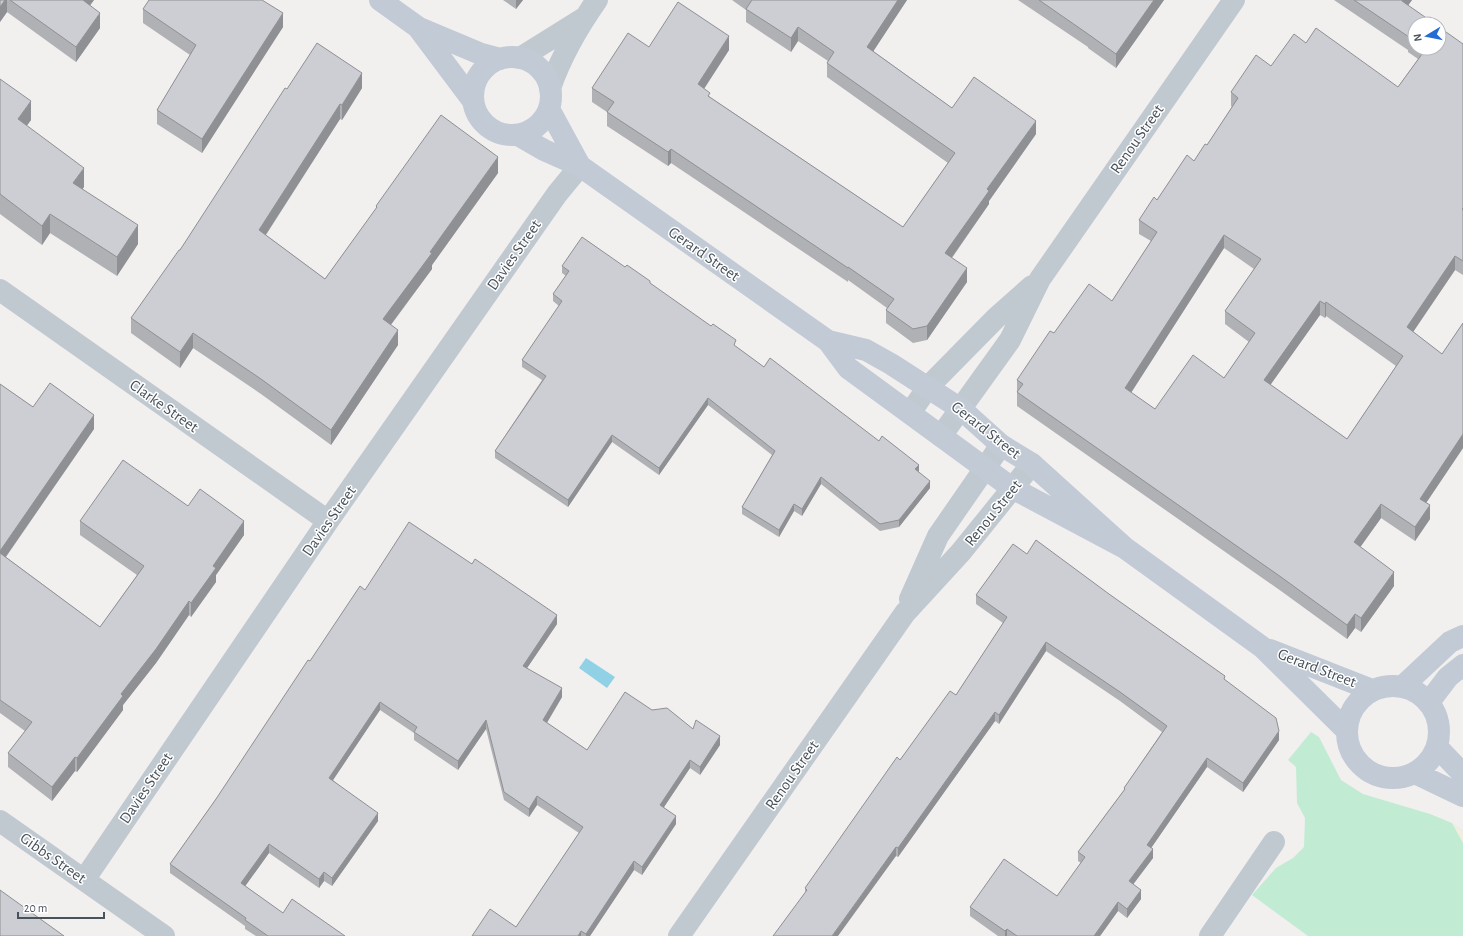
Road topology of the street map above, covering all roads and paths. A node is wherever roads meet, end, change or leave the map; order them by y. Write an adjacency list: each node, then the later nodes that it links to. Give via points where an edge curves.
1 (380, 0): 5 (street)
2 (597, 0): 4 (street)
3 (1234, 0): 11 (street, Renou Street)
4 (584, 18): 6 (street); 7 (street, via 556,73)
5 (418, 28): 6 (street, via 481,54); 8 (street)
6 (510, 58): 7 (street, via 530,61 539,68 546,78); 8 (street, via 488,65 479,75 474,87)
7 (549, 99): 9 (street, via 544,118 528,132); 10 (street, Gerard Street)
8 (473, 101): 9 (street, via 484,124 506,135)
9 (518, 135): 10 (street, Gerard Street)
10 (580, 166): 13 (street, Gerard Street); 22 (street, Davies Street, via 553,200)
11 (1040, 279): 14 (street, Renou Street, via 996,318); 15 (street, Renou Street, via 1010,340)
12 (0, 290): 22 (street, Clarke Street)
13 (828, 341): 14 (street, Gerard Street, via 866,350); 16 (street, Gerard Street, via 848,368)
14 (928, 387): 15 (street, Gerard Street); 16 (street, Renou Street)
15 (961, 410): 17 (street, Renou Street); 18 (street, Gerard Street)
16 (910, 413): 17 (street, Gerard Street)
17 (942, 436): 20 (street, Gerard Street)
18 (1001, 445): 19 (street, Gerard Street); 20 (street, Renou Street)
19 (1032, 464): 21 (street, Renou Street); 23 (street, Gerard Street)
20 (985, 468): 21 (street, Gerard Street); 24 (street, Renou Street, via 938,536)
21 (1012, 488): 23 (street, Gerard Street); 24 (street, Renou Street, via 961,552)
22 (328, 521): 38 (street, Davies Street)
23 (1126, 548): 26 (street, Gerard Street)
24 (904, 613): 40 (street, Renou Street)
25 (1463, 636): 28 (street, via 1450,642)
26 (1262, 647): 29 (street, Gerard Street); 31 (street, Gerard Street)
27 (1463, 664): 30 (street, via 1448,677)
28 (1403, 686): 29 (street, via 1387,686); 30 (street)
29 (1372, 690): 31 (street, via 1359,700 1350,714)
30 (1429, 702): 32 (street, via 1437,716 1440,732)
31 (1346, 730): 33 (street, via 1348,746 1356,761 1368,772 1383,778 1400,778)
32 (1437, 747): 33 (street, via 1428,762); 34 (street)
33 (1415, 773): 35 (street)
34 (1463, 774)
35 (1463, 796)
36 (0, 821): 38 (street, Gibbs Street)
37 (1274, 842): 41 (street)
38 (84, 880): 39 (street, Gibbs Street)
39 (164, 936)
40 (680, 936)
41 (1210, 936)

